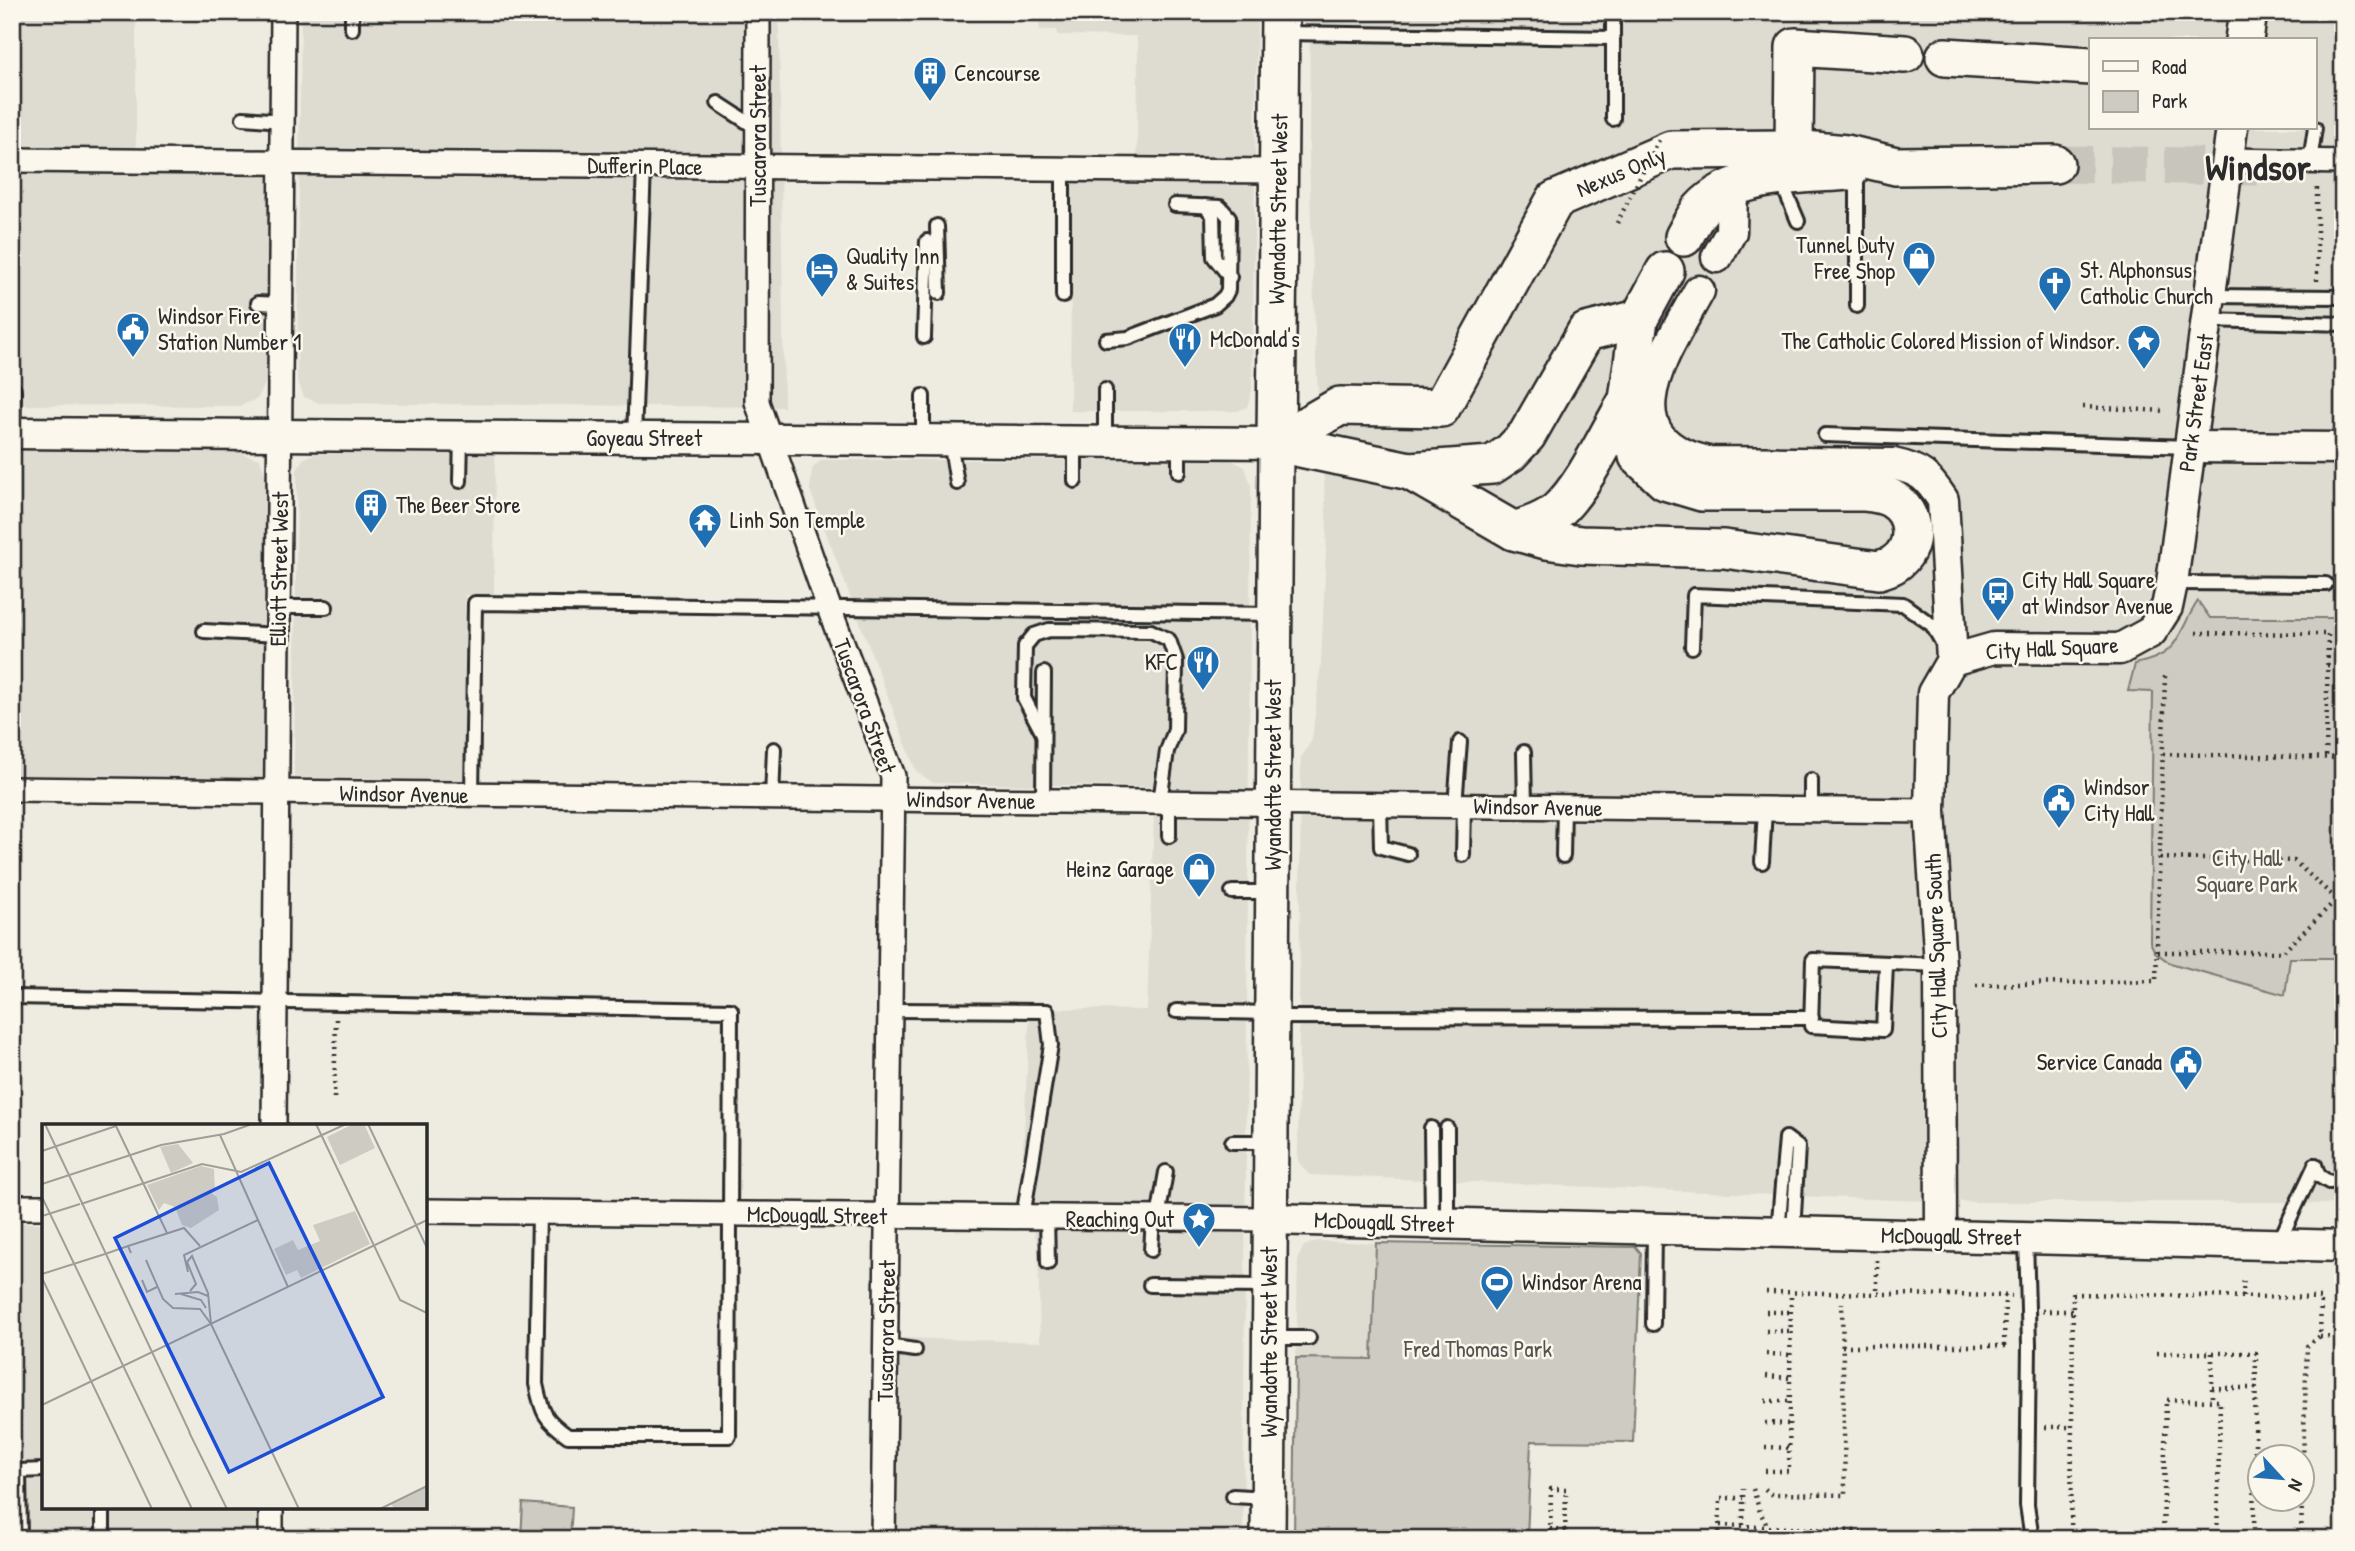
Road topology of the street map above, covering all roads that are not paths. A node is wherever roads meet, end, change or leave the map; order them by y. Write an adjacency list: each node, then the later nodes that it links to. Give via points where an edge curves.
1 (283, 12): 16 (street, Elliott Street West)
2 (352, 12): 7 (lane)
3 (758, 12): 17 (street, Tuscarora Street)
4 (1613, 12): 8 (lane)
5 (2248, 12): 9 (main road)
6 (1280, 22): 8 (lane); 32 (main road, Wyandotte Street West)
7 (352, 29)
8 (1613, 38): 15 (lane)
9 (2244, 38)
10 (1905, 54): 25 (main road, via 1795,47)
11 (1945, 57): 12 (main road)
12 (2089, 66)
13 (718, 103): 17 (lane)
14 (243, 118): 16 (lane)
15 (1613, 119)
16 (283, 121): 24 (street, Elliott Street West)
17 (758, 129): 29 (street, Tuscarora Street)
18 (2232, 130): 21 (street, Park Street East)
19 (2314, 130): 22 (lane)
20 (12, 160): 24 (street, Dufferin Place)
21 (2228, 160): 22 (street); 48 (street, Park Street East)
22 (2310, 161): 23 (street)
23 (2343, 162)
24 (282, 163): 27 (street, Dufferin Place); 46 (street, Elliott Street West)
25 (1786, 163): 28 (main road, via 1846,154); 31 (main road); 33 (main road); 35 (lane); 67 (main road, Nexus Only, via 1671,150 1555,200 1441,408 1340,406)
26 (2055, 164): 28 (main road)
27 (643, 166): 29 (street, Dufferin Place); 61 (lane)
28 (1896, 166): 31 (main road)
29 (758, 168): 30 (street, Dufferin Place); 62 (street, Tuscarora Street, via 757,401)
30 (1063, 170): 32 (street, Dufferin Place); 43 (lane)
31 (1857, 170): 47 (lane)
32 (1278, 171): 67 (main road, Wyandotte Street West)
33 (1732, 188): 37 (main road, via 1700,210); 39 (street, via 1731,232)
34 (1175, 205): 52 (lane, via 1205,206 1213,215 1214,257 1230,277 1225,296 1215,305 1128,338)
35 (1798, 221)
36 (937, 226): 42 (lane)
37 (1684, 237)
38 (927, 242): 51 (lane)
39 (1717, 257)
40 (1665, 271): 49 (main road)
41 (1699, 291): 86 (street, via 1656,370 1649,409 1657,437 1687,457 1708,462 1893,464 1915,469 1929,479 1942,500)
42 (939, 292)
43 (1063, 296)
44 (2343, 297): 48 (lane)
45 (258, 303): 46 (lane)
46 (281, 304): 58 (street, Elliott Street West)
47 (1857, 306)
48 (2209, 308): 50 (lane); 68 (street, Park Street East)
49 (1639, 319): 56 (main road); 70 (main road, via 1586,332 1527,435 1492,465)
50 (2343, 324)
51 (924, 337)
52 (1105, 340)
53 (14, 390): 57 (lane)
54 (1105, 390): 65 (lane)
55 (923, 396): 63 (lane)
56 (1628, 400): 75 (main road, via 1557,512); 75 (main road, via 1638,456 1665,481 1702,492 1879,493 1898,503 1908,516 1912,534 1904,555 1879,569 1724,549 1566,544)
57 (13, 433): 58 (street, Goyeau Street)
58 (280, 435): 60 (street, Goyeau Street); 78 (street, Elliott Street West)
59 (1825, 435): 68 (lane)
60 (461, 436): 61 (street, Goyeau Street); 72 (lane)
61 (634, 438): 62 (street, Goyeau Street)
62 (770, 438): 63 (street, Goyeau Street); 80 (street, Tuscarora Street)
63 (937, 440): 64 (street, Goyeau Street); 74 (lane)
64 (1074, 441): 65 (street, Goyeau Street); 73 (lane)
65 (1105, 442): 66 (street, Goyeau Street)
66 (1179, 442): 67 (street, Goyeau Street); 71 (lane)
67 (1276, 443): 70 (main road); 81 (main road, Wyandotte Street West)
68 (2190, 447): 69 (street); 76 (street, Park Street East)
69 (2343, 448)
70 (1410, 471): 75 (main road)
71 (1179, 472)
72 (460, 481)
73 (1075, 481)
74 (957, 483)
75 (1514, 531)
76 (2172, 583): 77 (lane); 83 (street, Park Street East, via 2167,607)
77 (2326, 583)
78 (279, 607): 79 (lane); 84 (street, Elliott Street West)
79 (326, 607)
80 (829, 608): 81 (lane); 95 (lane, via 475,603); 97 (street, Tuscarora Street, via 893,776)
81 (1274, 614): 100 (main road, Wyandotte Street West)
82 (204, 631): 84 (lane)
83 (2151, 632): 86 (street, City Hall Square, via 2120,649 1994,648)
84 (278, 635): 94 (street, Elliott Street West)
85 (1692, 647): 86 (lane, via 1694,595 1903,604 1932,625)
86 (1952, 660): 107 (street, City Hall Square South, via 1933,693)
87 (1044, 673): 88 (lane)
88 (1043, 734): 98 (lane); 99 (lane, via 1024,698 1025,646 1034,635 1049,630 1151,631 1170,640 1177,660 1175,730 1167,751)
89 (1460, 742): 102 (lane)
90 (774, 749): 96 (lane)
91 (1524, 752): 103 (lane)
92 (1811, 780): 106 (lane)
93 (12, 789): 94 (street, Windsor Avenue)
94 (277, 792): 95 (street, Windsor Avenue); 118 (street, Elliott Street West)
95 (472, 794): 96 (street, Windsor Avenue)
96 (772, 798): 97 (street, Windsor Avenue)
97 (892, 799): 98 (street, Windsor Avenue); 119 (street, Tuscarora Street)
98 (1043, 800): 99 (street, Windsor Avenue)
99 (1165, 802): 100 (street, Windsor Avenue); 108 (lane)
100 (1273, 803): 101 (street, Windsor Avenue); 114 (main road, Wyandotte Street West)
101 (1380, 805): 102 (street, Windsor Avenue); 109 (lane, via 1381,847)
102 (1460, 806): 103 (street, Windsor Avenue); 110 (lane)
103 (1525, 806): 104 (street, Windsor Avenue)
104 (1564, 807): 105 (street, Windsor Avenue); 111 (lane)
105 (1765, 809): 106 (street, Windsor Avenue); 112 (lane)
106 (1811, 810): 107 (street, Windsor Avenue)
107 (1930, 811): 116 (street, City Hall Square South)
108 (1168, 836)
109 (1408, 854)
110 (1463, 855)
111 (1563, 856)
112 (1762, 862)
113 (1232, 892): 114 (lane)
114 (1272, 892): 121 (main road, Wyandotte Street West)
115 (1886, 965): 116 (lane); 122 (lane, via 1813,960); 122 (lane, via 1883,1030 1811,1026)
116 (1940, 965): 143 (street, City Hall Square South)
117 (12, 997): 118 (lane)
118 (276, 1002): 123 (street, Elliott Street West); 134 (lane, via 732,1010)
119 (890, 1010): 135 (street, Tuscarora Street); 136 (lane, via 1047,1011 1051,1045)
120 (1176, 1011): 121 (lane)
121 (1271, 1015): 122 (lane); 127 (main road, Wyandotte Street West)
122 (1812, 1017)
123 (274, 1124)
124 (1431, 1128): 140 (lane)
125 (1447, 1128): 140 (lane)
126 (1232, 1142): 127 (lane)
127 (1270, 1142): 139 (main road, Wyandotte Street West)
128 (1166, 1172): 138 (lane)
129 (2343, 1181): 145 (lane, via 2329,1182 2319,1176 2315,1165)
130 (12, 1207): 131 (street)
131 (42, 1207)
132 (427, 1211): 133 (street, McDougall Street)
133 (540, 1212): 134 (street, McDougall Street); 134 (lane, via 536,1384 549,1423 568,1436 729,1436)
134 (730, 1214): 135 (street, McDougall Street)
135 (887, 1215): 136 (street, McDougall Street); 154 (street, Tuscarora Street)
136 (1023, 1217): 137 (street, McDougall Street)
137 (1047, 1217): 138 (street, McDougall Street); 148 (lane)
138 (1156, 1218): 139 (street, McDougall Street); 147 (lane)
139 (1269, 1219): 140 (street, McDougall Street); 150 (main road, Wyandotte Street West)
140 (1439, 1224): 141 (street, McDougall Street)
141 (1654, 1229): 142 (street, McDougall Street); 151 (lane)
142 (1785, 1232): 142 (lane, via 1798,1146 1786,1138); 143 (street, McDougall Street)
143 (1941, 1236): 144 (street, McDougall Street)
144 (2026, 1238): 145 (street, McDougall Street); 166 (lane, via 2027,1505)
145 (2278, 1244): 146 (street, McDougall Street)
146 (2343, 1245)
147 (1151, 1250)
148 (1048, 1263)
149 (1150, 1285): 150 (lane)
150 (1269, 1286): 152 (main road, Wyandotte Street West)
151 (1653, 1324)
152 (1269, 1338): 153 (lane); 158 (main road, Wyandotte Street West)
153 (1309, 1338)
154 (886, 1346): 155 (lane); 164 (street, Tuscarora Street)
155 (915, 1350)
156 (42, 1470): 161 (lane, via 19,1471)
157 (1233, 1496): 158 (lane)
158 (1268, 1498): 165 (main road, Wyandotte Street West)
159 (103, 1509): 162 (lane)
160 (271, 1509): 163 (street)
161 (19, 1539)
162 (103, 1539)
163 (271, 1539)
164 (883, 1539)
165 (1268, 1539)
166 (2032, 1539)

